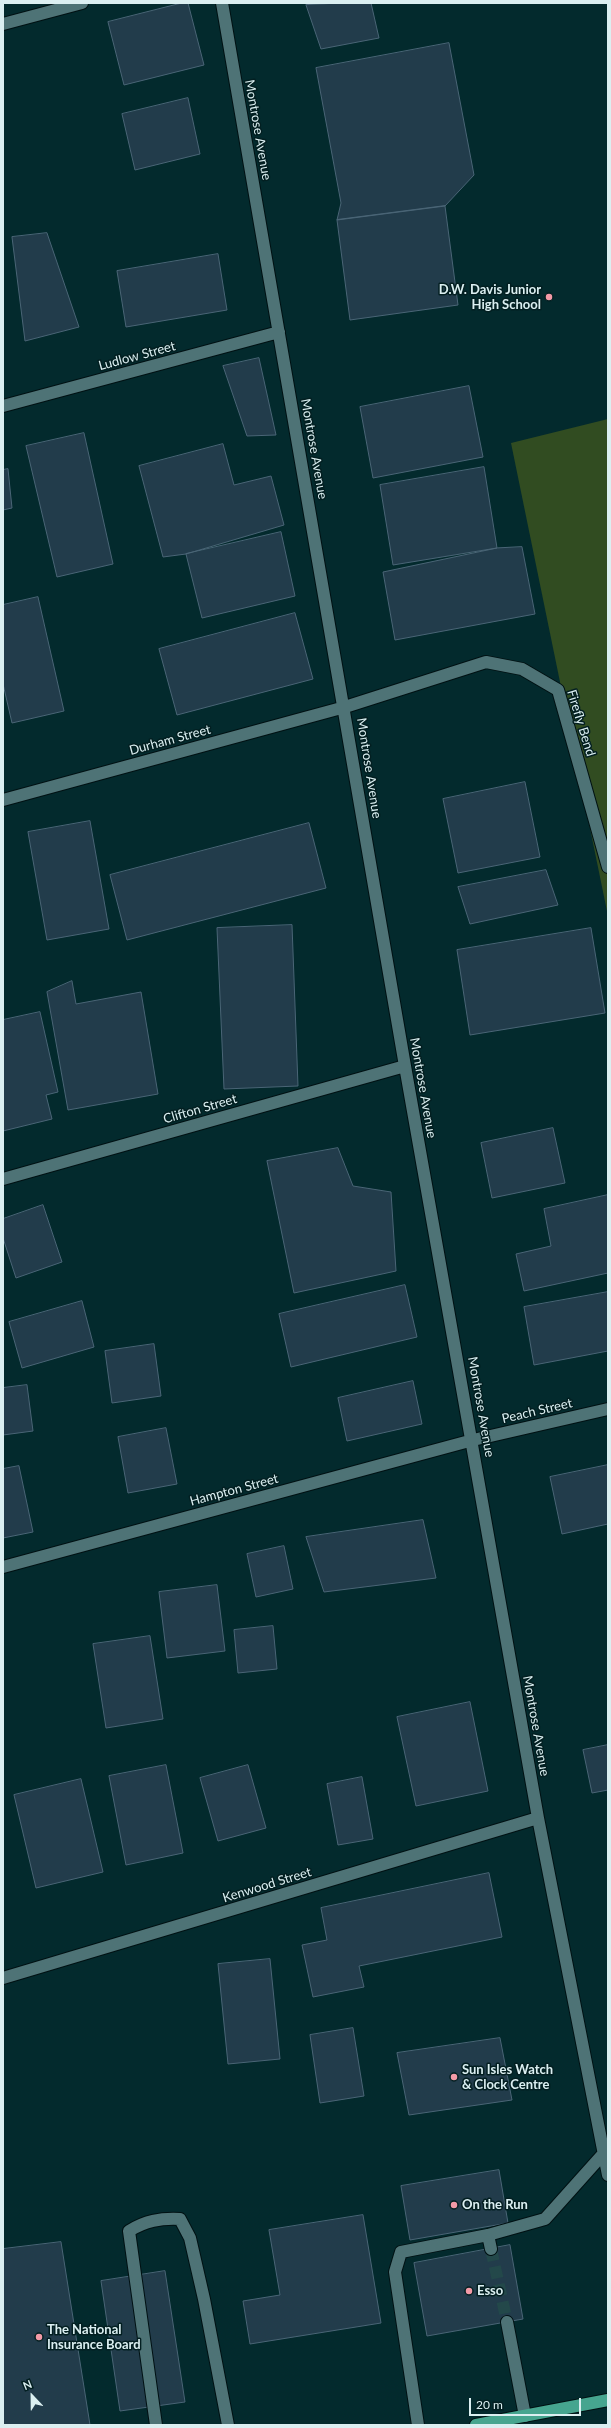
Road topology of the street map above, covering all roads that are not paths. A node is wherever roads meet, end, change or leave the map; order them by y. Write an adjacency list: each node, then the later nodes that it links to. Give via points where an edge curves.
1 (82, 3): 3 (street)
2 (222, 3): 4 (street, Montrose Avenue)
3 (3, 24)
4 (279, 332): 5 (street, Ludlow Street); 6 (street, Montrose Avenue)
5 (3, 406)
6 (345, 707): 7 (street, Durham Street); 8 (street, Firefly Bend, via 486,662 522,668 558,690); 9 (street, Montrose Avenue)
7 (3, 800)
8 (608, 867)
9 (405, 1066): 10 (street, Clifton Street); 12 (street, Montrose Avenue)
10 (3, 1179)
11 (608, 1409): 12 (street, Peach Street)
12 (473, 1440): 13 (street, Hampton Street); 14 (street, Montrose Avenue)
13 (3, 1567)
14 (538, 1818): 15 (street, Kenwood Street); 16 (street, Montrose Avenue)
15 (3, 1978)
16 (604, 2153): 17 (street, Montrose Avenue); 18 (street, via 545,2219)
17 (608, 2175)
18 (488, 2235): 19 (street); 25 (street, via 401,2252 395,2272)
19 (491, 2249)
20 (507, 2322): 22 (street)
21 (608, 2400): 22 (main road)
22 (525, 2416): 26 (main road)
23 (156, 2425): 24 (street, via 129,2231 141,2224 162,2218 180,2219 190,2238)
24 (228, 2425)
25 (418, 2425)
26 (476, 2425)

